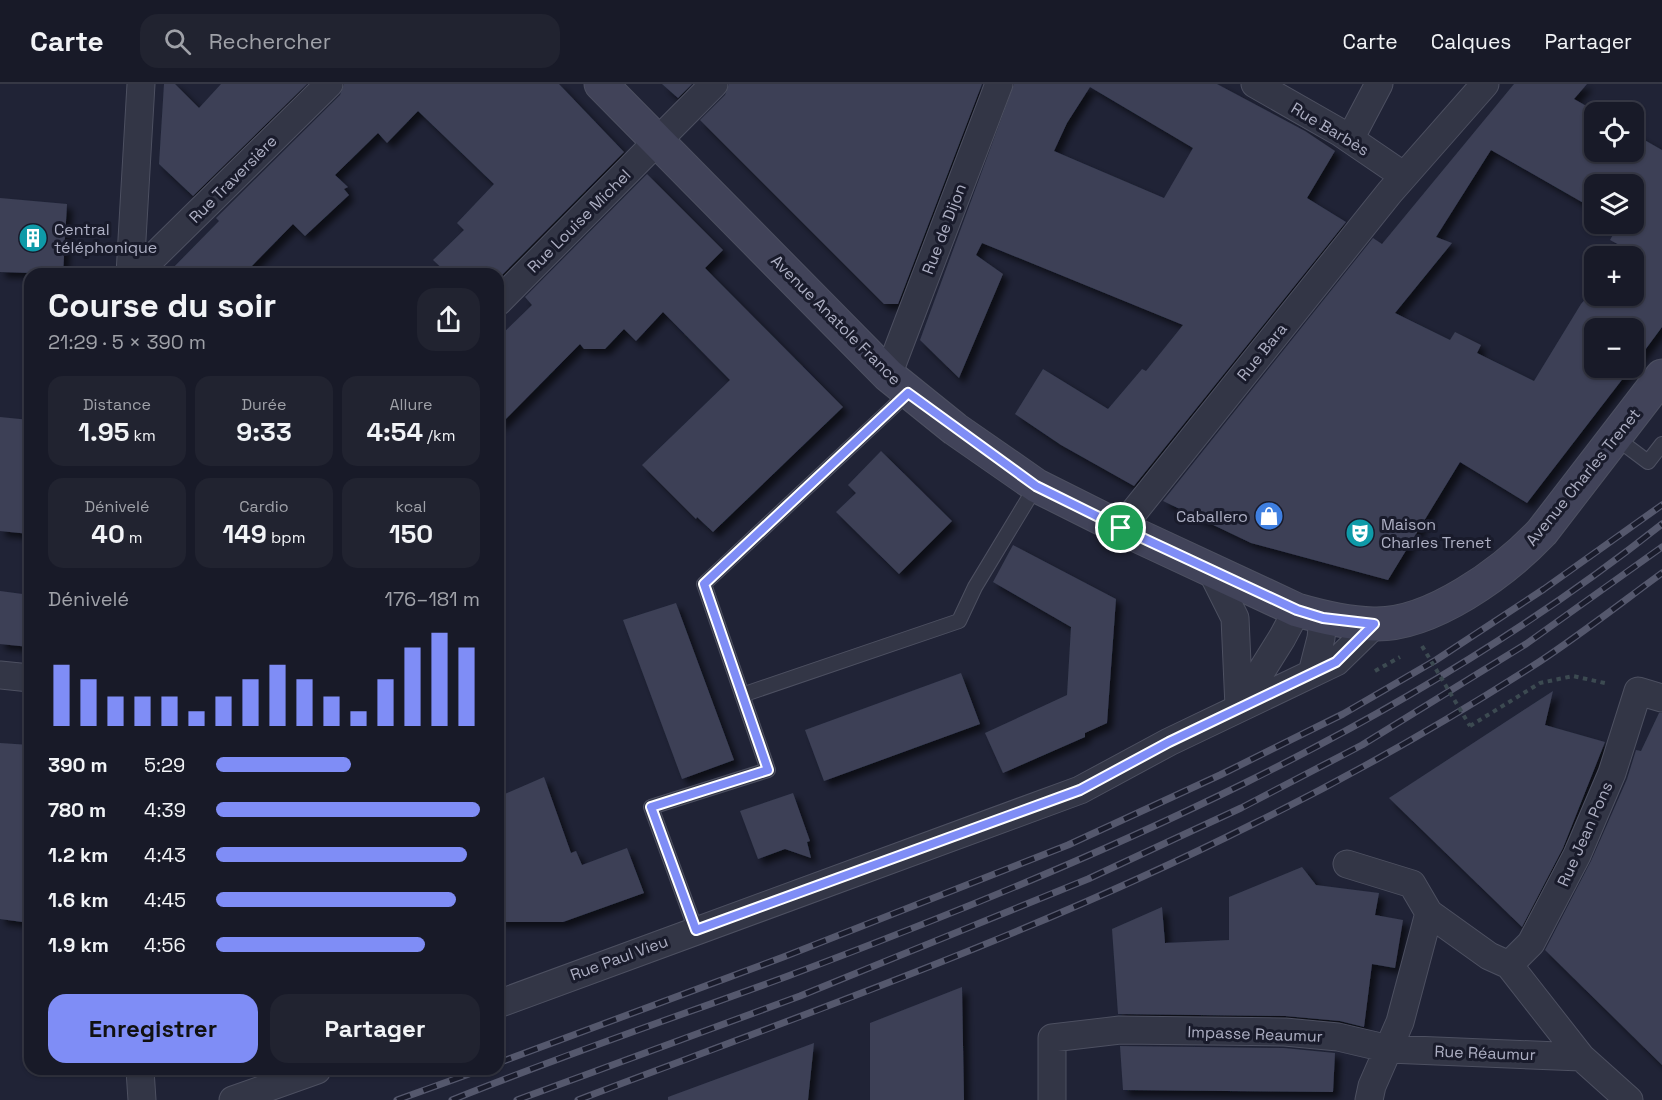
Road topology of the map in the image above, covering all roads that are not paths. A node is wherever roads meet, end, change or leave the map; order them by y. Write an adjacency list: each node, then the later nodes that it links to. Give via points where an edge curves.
1 (141, 84): 12 (street)
2 (329, 84): 13 (street, Rue Traversière)
3 (602, 84): 10 (main road, Avenue Anatole France)
4 (714, 84): 10 (street, Rue Louise Michel)
5 (999, 84): 16 (street, Rue de Dijon)
6 (1255, 84): 9 (street, Rue Barbès)
7 (1378, 84): 9 (street)
8 (1485, 84): 11 (street, Rue Bara)
9 (1350, 138): 11 (street, Rue Barbès)
10 (659, 140): 14 (street, Rue Louise Michel); 16 (main road, Avenue Anatole France)
11 (1404, 176): 20 (street, Rue Bara)
12 (130, 268)
13 (142, 268)
14 (504, 296)
15 (1662, 376): 17 (main road, Avenue Charles Trenet)
16 (898, 384): 19 (main road, Avenue Anatole France); 28 (lane, via 704,584)
17 (1616, 438): 18 (lane, via 1648,462); 23 (main road, Avenue Charles Trenet, via 1519,556 1470,592)
18 (1662, 444)
19 (1036, 486): 20 (main road, Avenue Anatole France); 28 (lane, via 959,621)
20 (1121, 528): 21 (main road, Avenue Anatole France)
21 (1210, 568): 22 (main road, Avenue Anatole France); 29 (street, via 1235,618)
22 (1310, 614): 23 (main road, Avenue Anatole France); 24 (street, via 1321,638); 29 (street, via 1282,638)
23 (1388, 622): 24 (street, Rue Paul Vieu, via 1336,662)
24 (1312, 673): 29 (street, Rue Paul Vieu)
25 (0, 675): 26 (street)
26 (24, 677)
27 (1650, 694): 33 (street, Rue Jean Pons, via 1577,855 1531,943)
28 (742, 695): 32 (lane, via 768,770 651,807)
29 (1239, 707): 32 (street, Rue Paul Vieu, via 1080,790)
30 (1347, 864): 31 (street, via 1412,884)
31 (1429, 914): 33 (street, via 1489,956); 35 (street)
32 (696, 930): 34 (street, Rue Paul Vieu)
33 (1509, 965): 36 (street)
34 (504, 1002)
35 (1389, 1049): 36 (street, Rue Réaumur); 41 (street, Impasse Reaumur, via 1338,1037 1285,1032 1120,1030 1052,1038); 42 (street)
36 (1581, 1057): 43 (street)
37 (140, 1075): 39 (street)
38 (303, 1075): 40 (street)
39 (142, 1100)
40 (233, 1100)
41 (1052, 1100)
42 (1369, 1100)
43 (1629, 1100)

